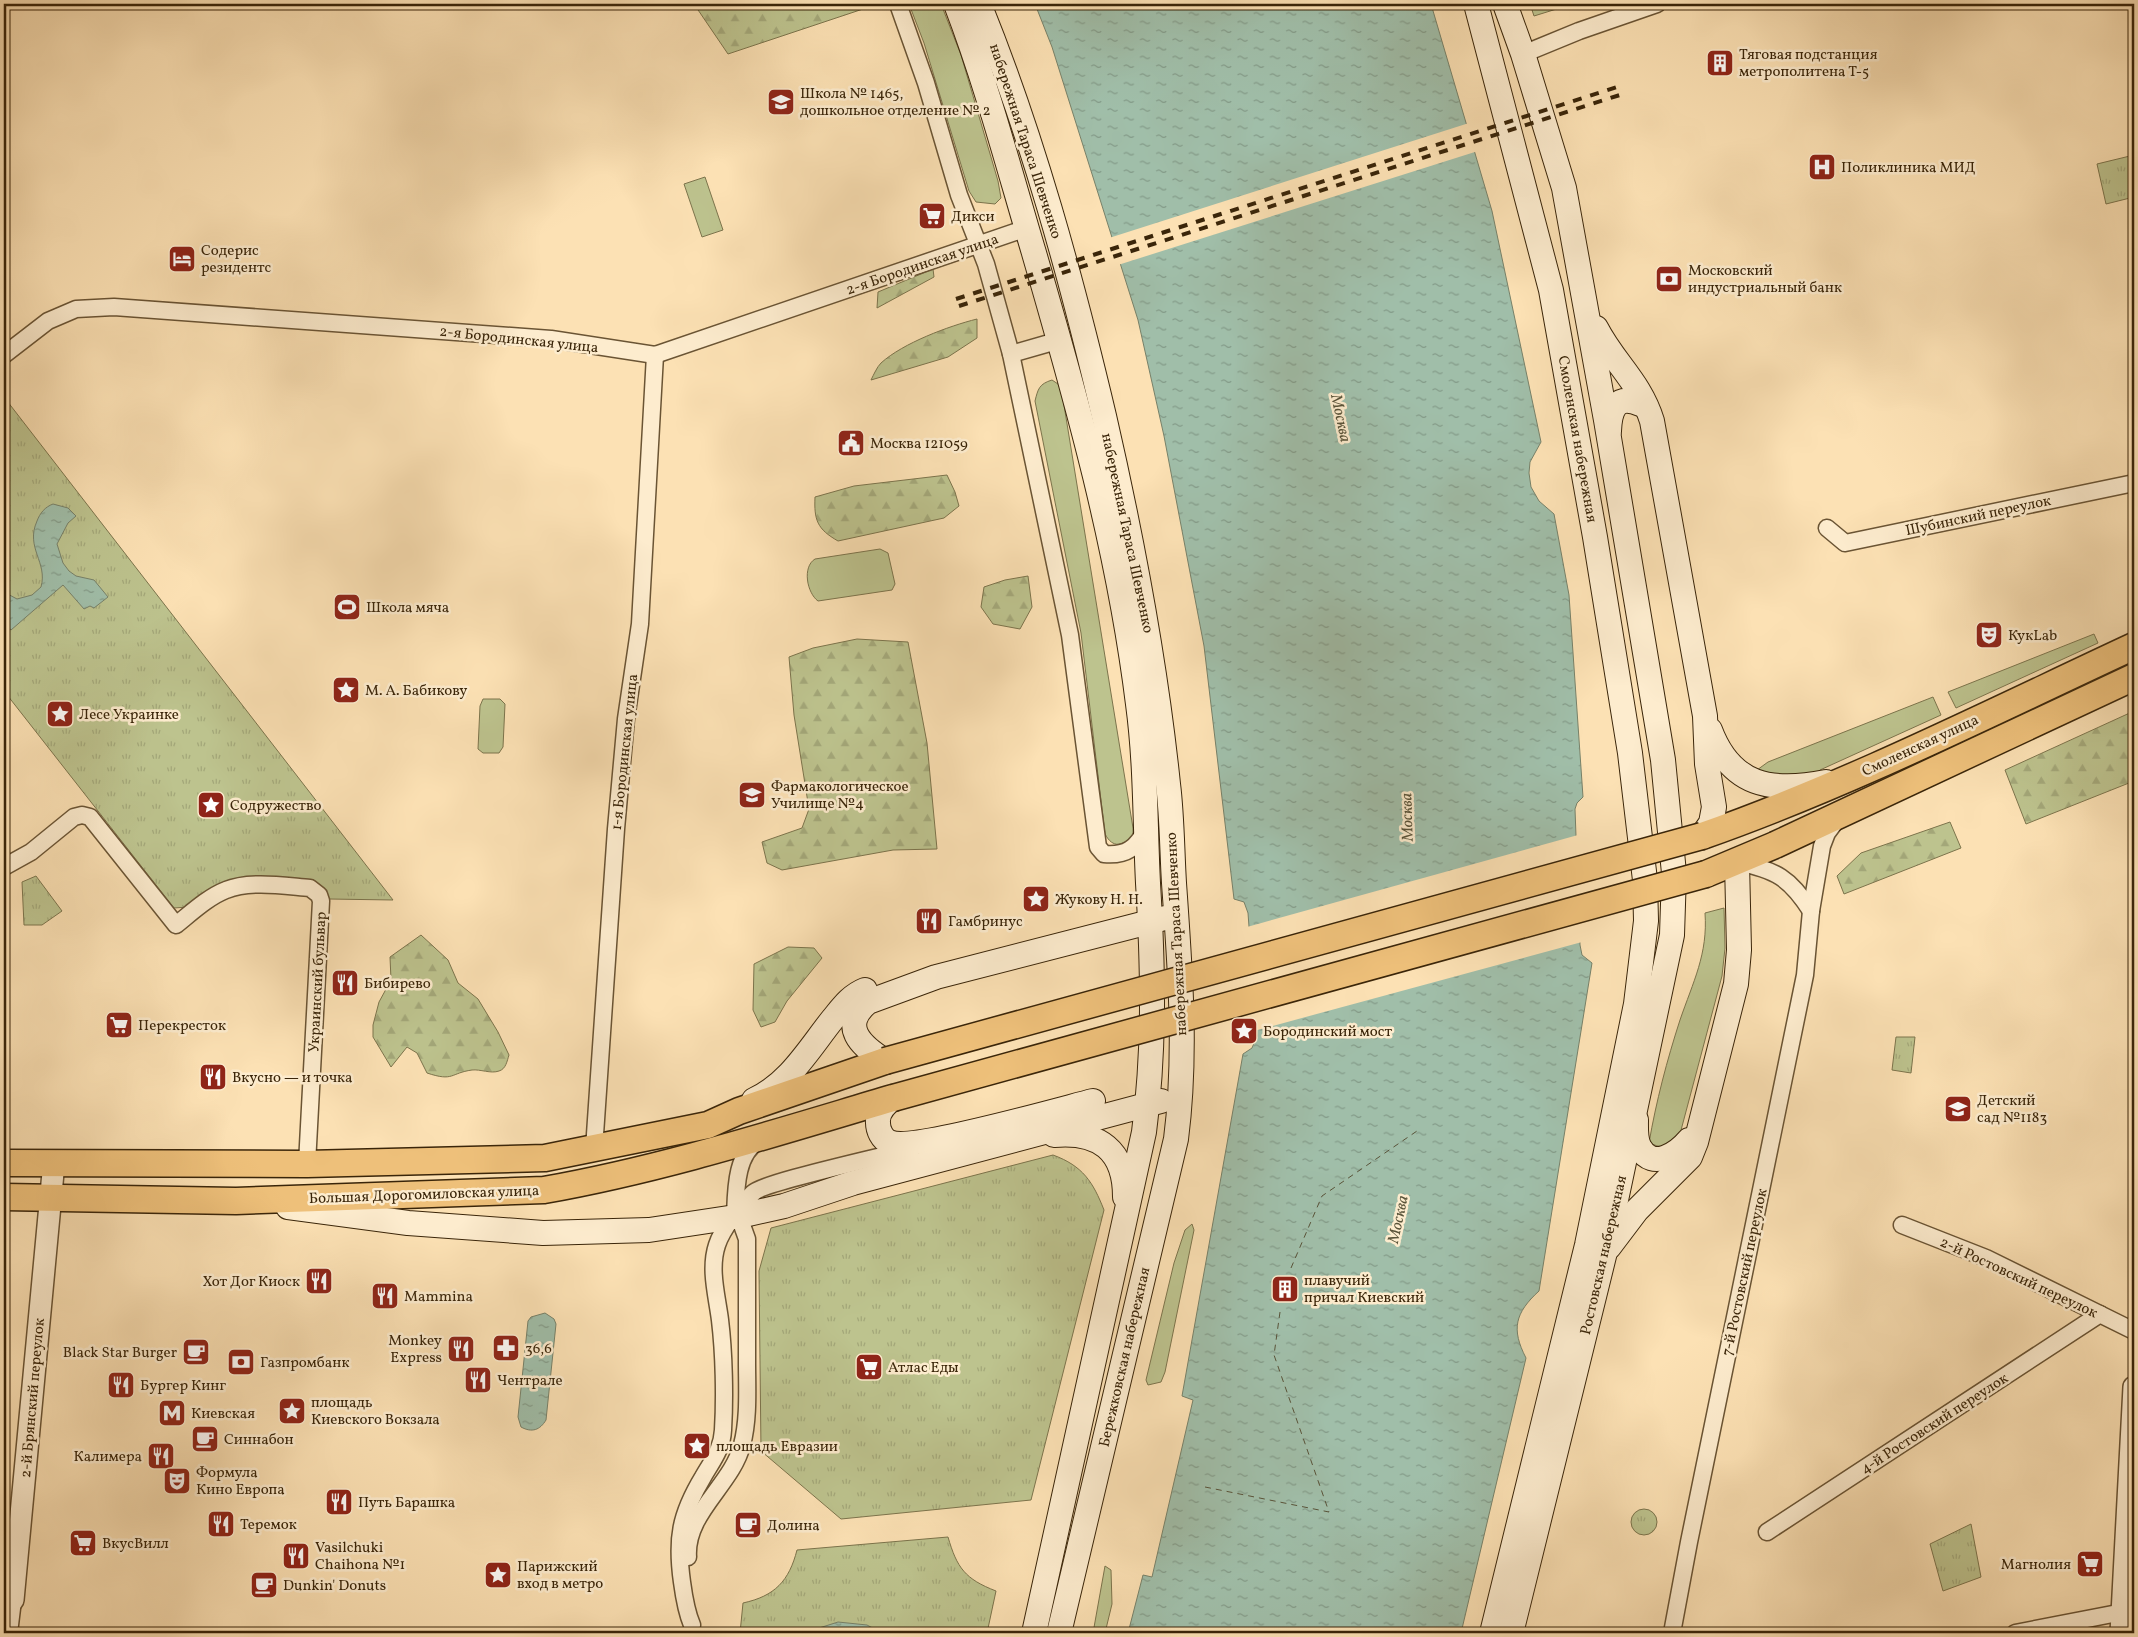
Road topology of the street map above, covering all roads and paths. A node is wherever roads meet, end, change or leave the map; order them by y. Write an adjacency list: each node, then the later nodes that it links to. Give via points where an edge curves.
1 (898, 4): 9 (street, набережная Тараса Шевченко, via 926,82 959,195)
2 (956, 4): 8 (main road, набережная Тараса Шевченко, via 980,65)
3 (979, 4): 33 (main road, набережная Тараса Шевченко, via 1002,60 1070,279 1127,520 1160,709)
4 (1476, 4): 10 (main road, Смоленская набережная)
5 (1505, 4): 7 (main road, Смоленская набережная)
6 (1657, 4): 7 (street)
7 (1523, 54): 11 (main road, Смоленская набережная, via 1564,188)
8 (1027, 228): 9 (street, 2-я Бородинская улица); 12 (main road, набережная Тараса Шевченко)
9 (978, 244): 13 (street, набережная Тараса Шевченко); 15 (street, 2-я Бородинская улица)
10 (1551, 290): 16 (main road, via 1570,331); 31 (main road, Смоленская набережная, via 1630,753)
11 (1586, 305): 16 (main road, Смоленская набережная); 17 (main road, via 1608,351 1642,393)
12 (1060, 340): 13 (street); 26 (main road, набережная Тараса Шевченко, via 1098,486 1127,628 1138,706)
13 (1012, 354): 26 (street, набережная Тараса Шевченко, via 1070,635 1098,847 1104,854 1130,851)
14 (4, 355): 15 (street, 2-я Бородинская улица, via 48,321 76,309 114,307 551,339)
15 (655, 355): 46 (street, 1-я Бородинская улица, via 640,624 626,719 616,829)
16 (1598, 370): 17 (main road, via 1616,381); 18 (main road, Смоленская набережная)
17 (1646, 413): 18 (main road, via 1624,401 1617,404 1610,419); 23 (main road)
18 (1609, 435): 30 (main road, Смоленская набережная, via 1663,760)
19 (2134, 483): 20 (street, Шубинский переулок, via 1845,543)
20 (1827, 528)
21 (2134, 646): 24 (main road, Смоленская улица)
22 (2134, 677): 25 (main road, Смоленская улица)
23 (1705, 716): 24 (main road, via 1725,760 1741,775 1759,783 1803,787); 27 (main road, via 1707,764 1714,807 1711,822)
24 (1851, 777): 27 (main road, Смоленская улица)
25 (1841, 814): 28 (main road, Смоленская улица); 32 (street, 7-й Ростовский переулок, via 1822,846)
26 (1148, 826): 34 (main road, набережная Тараса Шевченко)
27 (1702, 836): 36 (main road, Смоленская улица, bridge)
28 (1737, 862): 32 (street, via 1764,869 1788,882); 39 (main road, Смоленская улица, bridge, via 1706,874); 41 (main road, via 1740,950 1736,984)
29 (4, 867): 49 (street, Украинский бульвар, via 31,852 74,817 82,815 90,817 176,925 216,894 236,887 310,888 319,895)
30 (1674, 873): 40 (main road, Ростовская набережная, via 1672,935)
31 (1645, 880): 68 (main road, Ростовская набережная, via 1646,921 1636,1004 1595,1206)
32 (1811, 911): 70 (street, 7-й Ростовский переулок, via 1805,974)
33 (1176, 916): 34 (main road); 37 (main road, набережная Тараса Шевченко)
34 (1151, 921): 35 (main road); 38 (main road, набережная Тараса Шевченко, via 1153,1009)
35 (936, 977): 36 (main road, via 868,1002 859,1009 854,1028 858,1039); 42 (main road, via 869,988 857,993 779,1084 760,1098)
36 (885, 1061): 42 (main road, Большая Дорогомиловская улица)
37 (1181, 1088): 38 (main road); 67 (main road, Бережковская набережная, via 1176,1139)
38 (1149, 1096): 44 (main road); 45 (main road); 54 (main road, Бережковская набережная)
39 (893, 1098): 43 (main road, Большая Дорогомиловская улица); 45 (main road, via 880,1112 878,1122 883,1138 903,1144)
40 (1635, 1107): 41 (main road, via 1640,1148 1647,1156 1658,1159 1673,1156 1689,1141); 56 (main road, Ростовская набережная)
41 (1701, 1116): 56 (main road, via 1690,1157 1637,1210)
42 (708, 1125): 46 (main road, Большая Дорогомиловская улица)
43 (773, 1134): 52 (main road, Большая Дорогомиловская улица, via 665,1164 544,1190); 53 (street, via 756,1142 742,1160)
44 (1025, 1138): 53 (main road); 54 (main road, via 1075,1134 1092,1138 1112,1150 1124,1172)
45 (936, 1140): 53 (street, via 754,1191)
46 (594, 1149): 49 (main road, Большая Дорогомиловская улица, via 545,1158)
47 (54, 1162): 48 (main road, Большая Дорогомиловская улица); 49 (main road, Большая Дорогомиловская улица); 51 (street, 2-й Брянский переулок)
48 (4, 1163)
49 (307, 1164)
50 (4, 1197): 51 (main road, Большая Дорогомиловская улица)
51 (52, 1197): 52 (main road, Большая Дорогомиловская улица); 62 (street, 2-й Брянский переулок)
52 (236, 1201): 53 (main road, via 408,1223 543,1233 649,1230)
53 (734, 1217): 64 (street, via 723,1230 715,1259 723,1397 721,1444 683,1517 679,1532 681,1576); 64 (street, via 742,1225 747,1239 747,1418 738,1459 701,1514 689,1539)
54 (1126, 1218): 66 (main road, Бережковская набережная)
55 (1902, 1225): 57 (street, 2-й Ростовский переулок, via 1986,1258)
56 (1605, 1252): 69 (main road, Ростовская набережная)
57 (2100, 1314): 58 (street, 2-й Ростовский переулок); 61 (street, 4-й Ростовский переулок)
58 (2134, 1331)
59 (2134, 1386): 60 (street)
60 (2130, 1526): 63 (street)
61 (1767, 1532)
62 (8, 1601): 65 (street, 2-й Брянский переулок)
63 (2123, 1612): 71 (street); 72 (street)
64 (693, 1629)
65 (9, 1633)
66 (1034, 1633)
67 (1059, 1633)
68 (1492, 1633)
69 (1512, 1633)
70 (1672, 1633)
71 (2015, 1633)
72 (2121, 1633)

